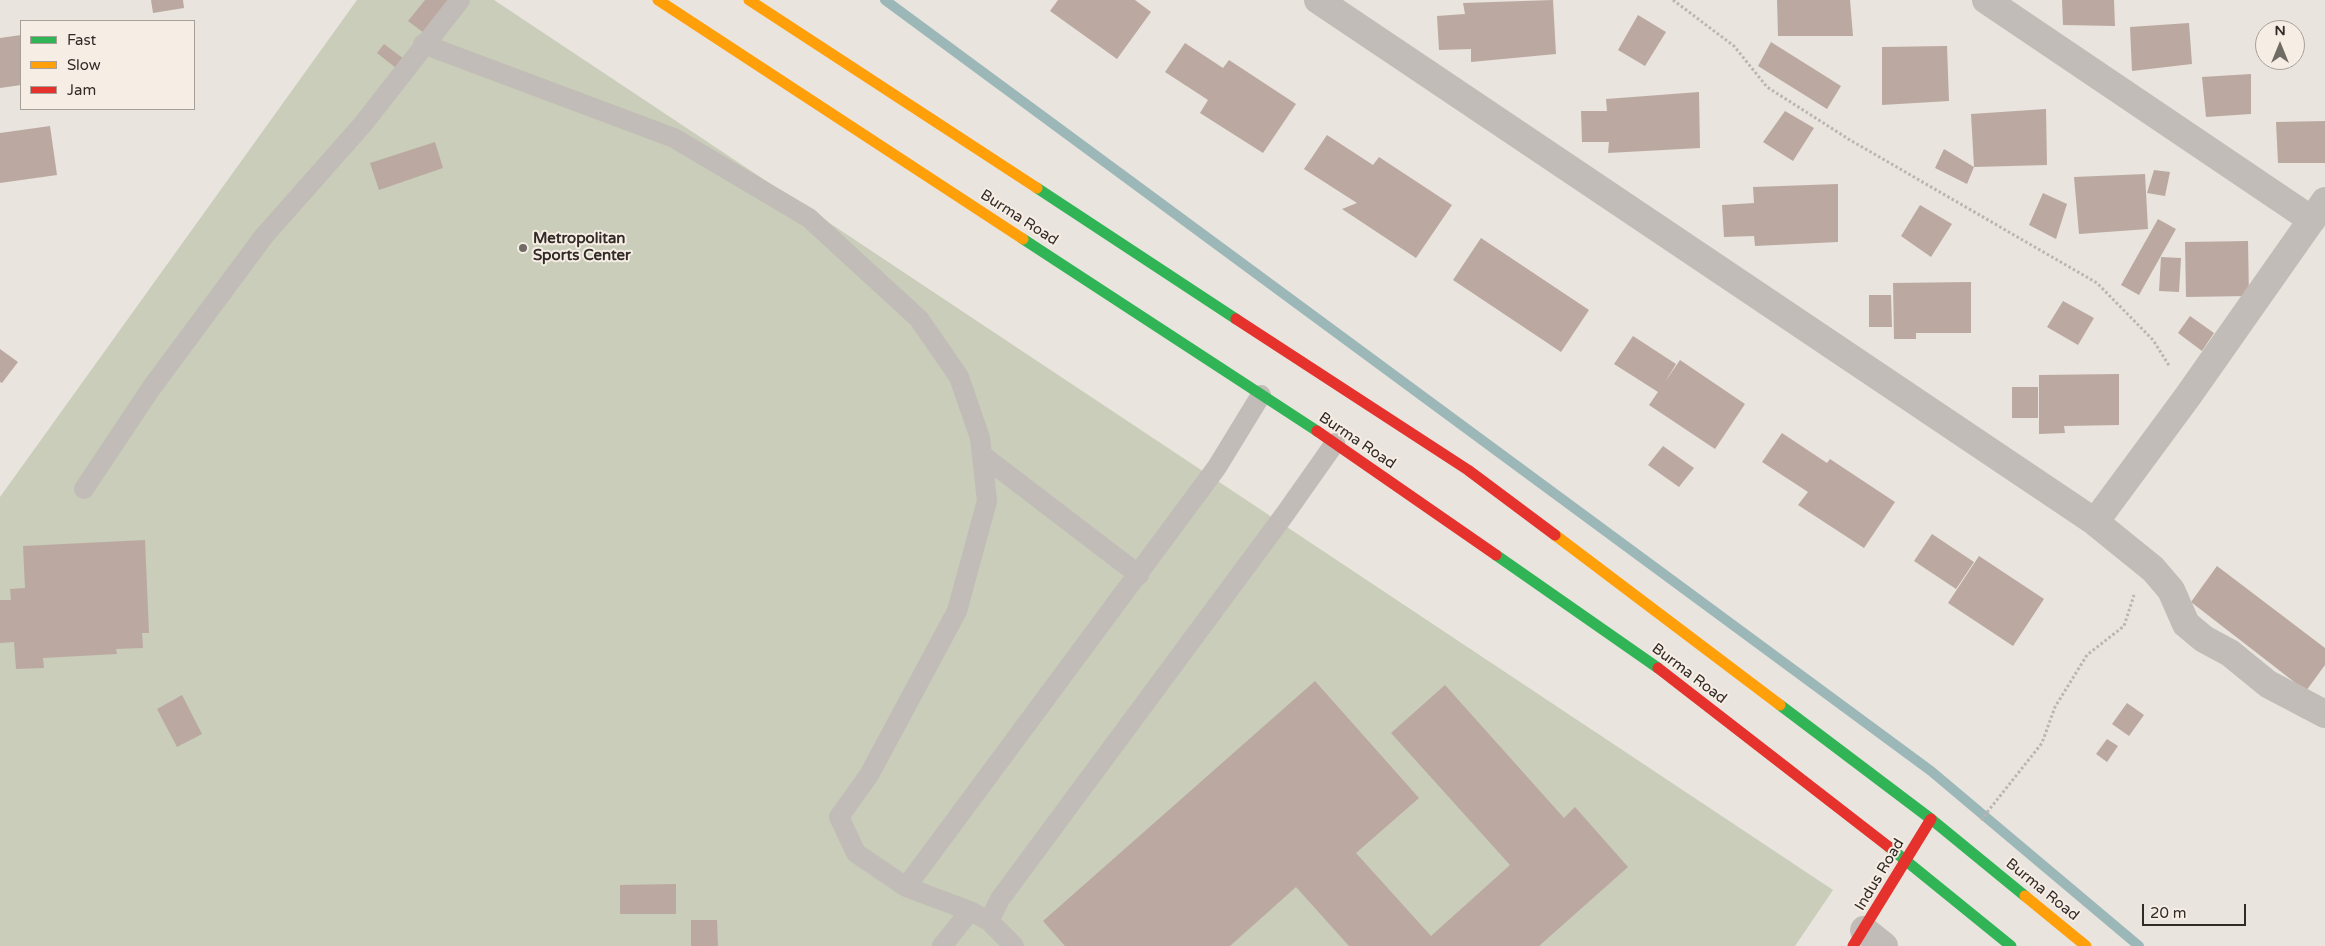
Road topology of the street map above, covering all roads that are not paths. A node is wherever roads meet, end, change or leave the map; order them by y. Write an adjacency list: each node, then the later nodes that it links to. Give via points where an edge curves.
1 (460, 0): 6 (lane)
2 (658, 0): 8 (main road, Burma Road)
3 (749, 0): 15 (main road, Burma Road, via 1468,470)
4 (1318, 0): 12 (street)
5 (1986, 0): 7 (street)
6 (423, 44): 10 (lane, via 674,138 809,218 919,319 959,377 980,438); 11 (lane, via 363,124 264,236 152,388)
7 (2319, 210): 12 (street)
8 (1261, 395): 9 (main road, Burma Road); 13 (lane, via 1217,467)
9 (1335, 443): 16 (main road, Burma Road, via 1670,676); 19 (lane, via 1000,899)
10 (982, 455): 13 (lane); 17 (lane, via 987,501 957,611 869,774 839,817 856,853)
11 (84, 489)
12 (2095, 522): 14 (street, via 2153,569 2171,590 2186,624 2204,639 2230,653 2268,684)
13 (1139, 575): 17 (lane)
14 (2325, 714)
15 (1931, 819): 16 (main road, Indus Road); 24 (main road, Burma Road)
16 (1906, 860): 20 (main road, Indus Road); 23 (main road, Burma Road)
17 (906, 887): 18 (lane)
18 (970, 911): 19 (lane); 21 (lane)
19 (989, 921): 22 (lane)
20 (1867, 941)
21 (942, 946)
22 (1014, 946)
23 (2011, 946)
24 (2086, 946)

